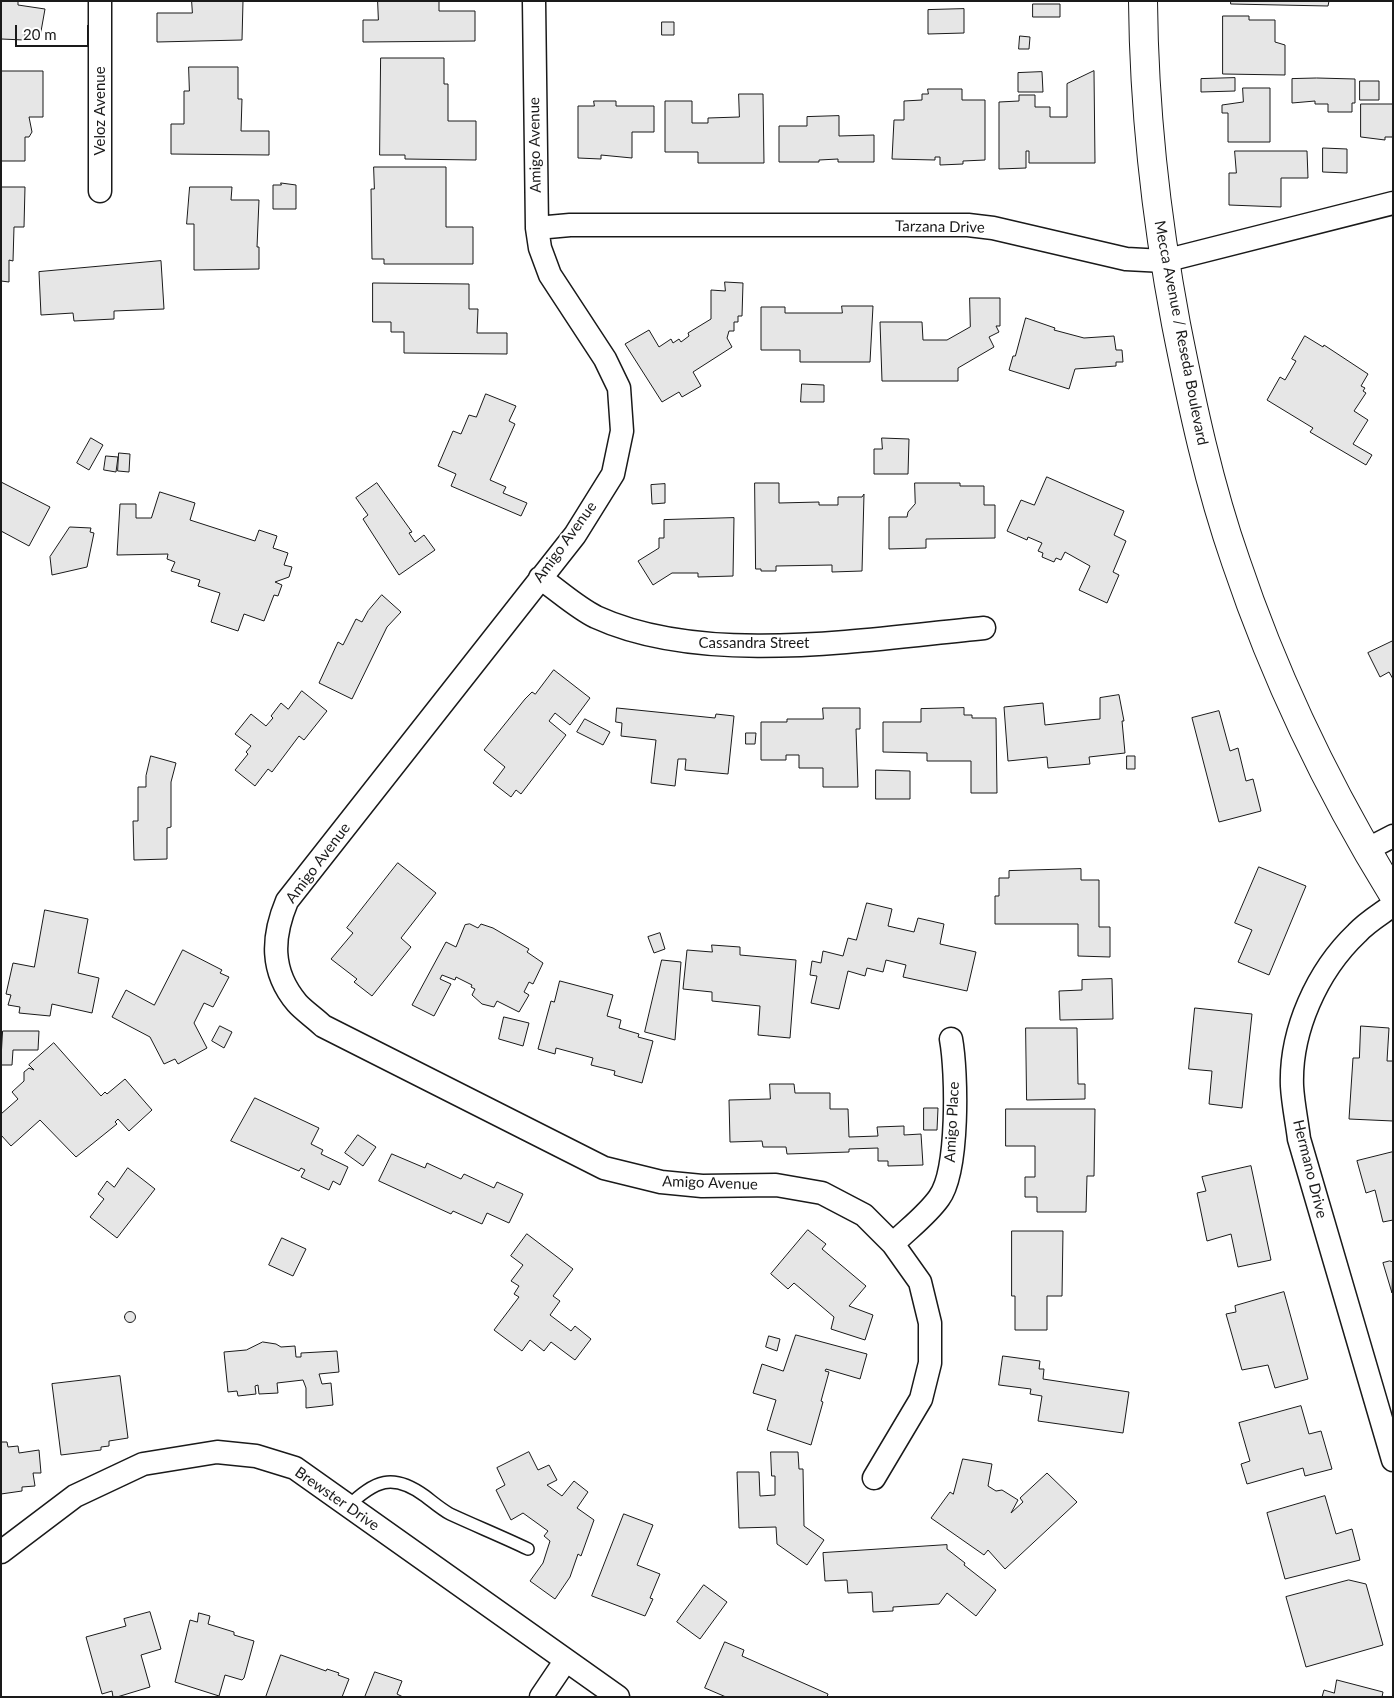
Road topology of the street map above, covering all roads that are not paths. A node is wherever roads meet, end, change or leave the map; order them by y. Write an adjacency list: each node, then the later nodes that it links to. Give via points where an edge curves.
1 (100, 1): 4 (street, Veloz Avenue)
2 (534, 1): 6 (street, Amigo Avenue)
3 (1144, 1): 7 (main road, Mecca Avenue / Reseda Boulevard, via 1156,206)
4 (100, 192)
5 (1393, 203): 7 (street, Tarzana Drive)
6 (537, 228): 7 (street, Tarzana Drive, via 570,225 968,226 993,228 1126,260); 8 (street, Amigo Avenue, via 550,275 605,359 619,388 622,431 613,474 575,535)
7 (1164, 261): 11 (main road, Mecca Avenue / Reseda Boulevard, via 1193,410 1236,563 1285,688)
8 (540, 578): 9 (street, Cassandra Street, via 594,616 645,635 694,643 800,645); 15 (street, Amigo Avenue, via 287,901 277,925 275,946 281,975 297,1002 323,1026 604,1168 661,1182 702,1186 776,1185 822,1192 864,1215)
9 (984, 628)
10 (1393, 836): 11 (street)
11 (1366, 850): 12 (main road, Mecca Avenue / Reseda Boulevard)
12 (1393, 894)
13 (1393, 905): 16 (street, Hermano Drive, via 1363,927 1340,951 1313,992 1296,1043 1292,1086 1299,1139)
14 (951, 1039): 15 (street, Amigo Place, via 955,1062 949,1176 940,1198)
15 (893, 1244): 17 (street, Amigo Avenue, via 920,1282 930,1323 930,1363 921,1399)
16 (1393, 1460)
17 (874, 1478)
18 (348, 1506): 19 (lane, via 367,1488 396,1482 413,1487 448,1513); 20 (street, Brewster Drive, via 295,1468 256,1456 217,1452 134,1468 75,1496); 21 (street, Brewster Drive)
19 (528, 1549)
20 (1, 1552)
21 (566, 1660): 22 (street); 23 (street, Brewster Drive)
22 (540, 1697)
23 (618, 1697)

